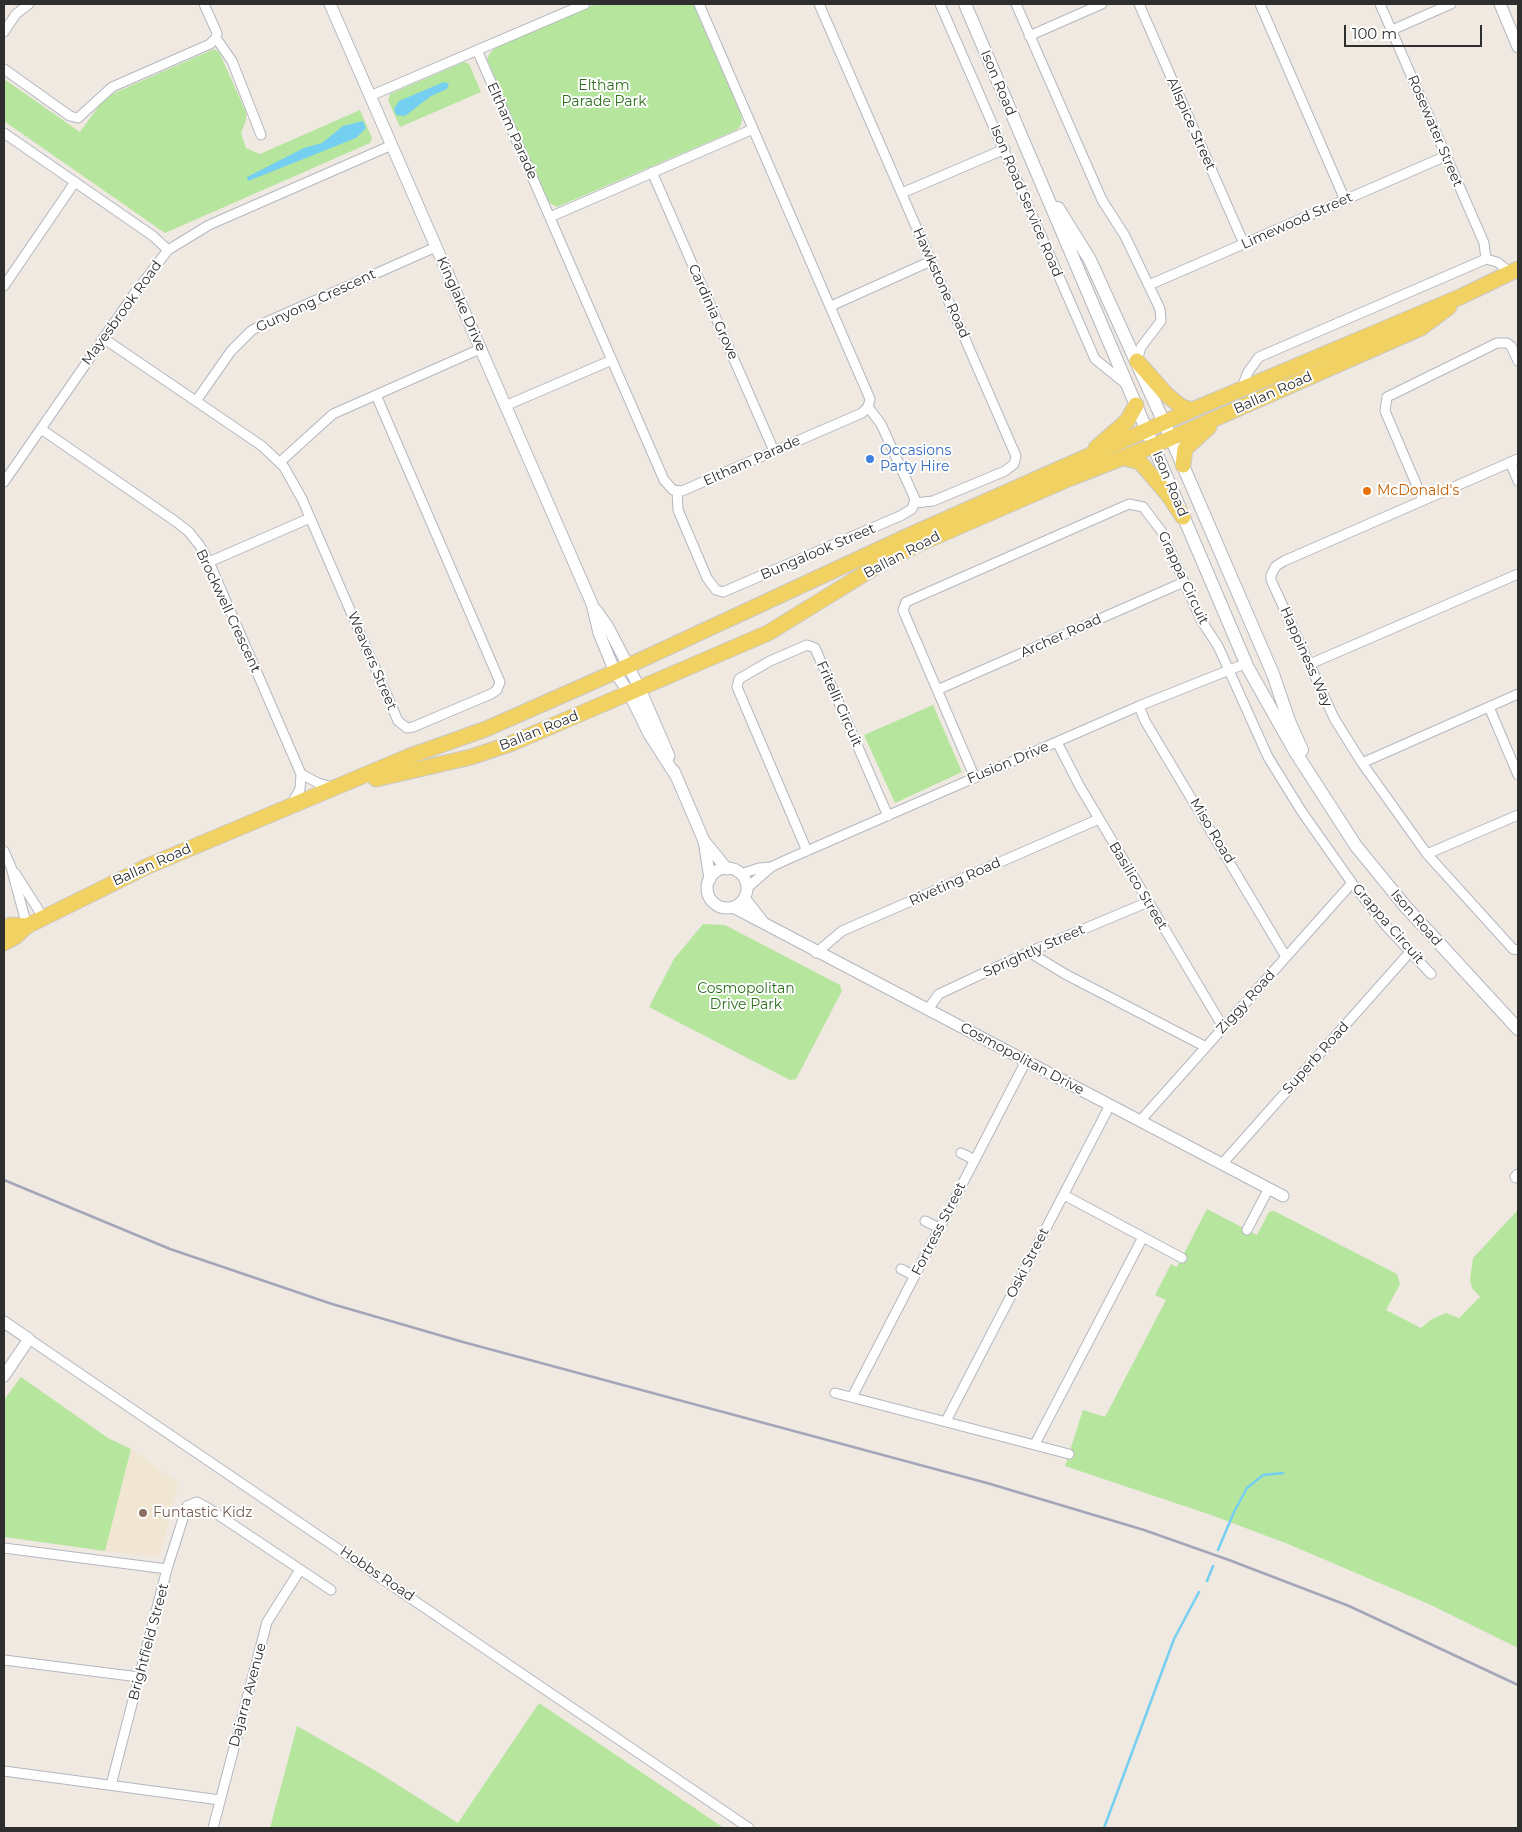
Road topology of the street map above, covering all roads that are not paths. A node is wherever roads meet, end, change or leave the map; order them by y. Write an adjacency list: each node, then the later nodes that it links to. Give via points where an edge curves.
1 (29, 4): 17 (street, via 16,14)
2 (204, 4): 19 (street, via 217,33)
3 (330, 4): 23 (street, Kinglake Drive)
4 (699, 4): 24 (street)
5 (819, 4): 33 (street, Hawkstone Road)
6 (940, 4): 28 (street, Ison Road Service Road)
7 (965, 4): 30 (main road, Ison Road)
8 (1016, 4): 18 (street)
9 (1102, 4): 18 (street)
10 (1139, 4): 36 (street, Allspice Street)
11 (1260, 4): 34 (street)
12 (1380, 4): 16 (street, Rosewater Street)
13 (1451, 4): 16 (street)
14 (1500, 4): 20 (street)
15 (580, 5): 21 (street)
16 (1392, 30): 29 (street, Rosewater Street)
17 (4, 32)
18 (1029, 36): 44 (street, via 1102,200 1125,236)
19 (216, 38): 22 (street, via 210,44 112,87 78,118 70,116); 26 (street, via 232,61)
20 (1518, 47)
21 (477, 50): 23 (street); 35 (street, Eltham Parade)
22 (4, 69)
23 (370, 96): 27 (street, Kinglake Drive)
24 (753, 129): 31 (street); 47 (street)
25 (4, 133): 32 (street)
26 (261, 134)
27 (392, 145): 37 (street, Kinglake Drive); 38 (street, Mayesbrook Road, via 209,225)
28 (1004, 149): 33 (street); 53 (street, Ison Road Service Road, via 1095,359)
29 (1446, 156): 34 (street, Limewood Street); 39 (street, Rosewater Street, via 1484,243)
30 (1032, 162): 52 (main road, Ison Road, via 1090,260); 53 (main road, Ison Road)
31 (652, 172): 35 (street); 66 (street, Cardinia Grove)
32 (75, 182): 38 (street); 43 (street)
33 (902, 193): 40 (street, Hawkstone Road)
34 (1345, 200): 36 (street, Limewood Street)
35 (550, 217): 50 (street, Eltham Parade)
36 (1244, 244): 44 (street, Limewood Street)
37 (436, 248): 49 (street, Kinglake Drive); 56 (street, Gunyong Crescent, via 251,331 231,351)
38 (168, 250): 48 (street, Mayesbrook Road)
39 (1486, 259): 42 (street, Ballan Road); 54 (street, Ballan Road, via 1259,357)
40 (932, 261): 47 (street); 76 (street, Hawkstone Road, via 1016,460 1005,471 933,501)
41 (4, 268): 43 (street)
42 (1515, 271): 46 (main road, Ballan Road)
43 (12, 274): 45 (street)
44 (1149, 285): 52 (street, via 1162,316 1141,347)
45 (4, 286)
46 (1460, 297): 54 (main road, Ballan Road); 61 (main road, Ballan Road, via 1438,318 1421,328)
47 (831, 306): 59 (street, via 867,388)
48 (103, 338): 56 (street, Weavers Street); 63 (street, Mayesbrook Road)
49 (480, 349): 55 (street); 58 (street, Kinglake Drive)
50 (612, 360): 58 (street); 74 (street, Eltham Parade, via 664,480 669,488)
51 (1518, 360): 75 (street, via 1510,346 1497,343 1387,397 1385,411)
52 (1136, 362): 60 (main road, via 1167,395 1182,407); 62 (main road, Ison Road)
53 (1128, 386): 57 (main road, Ison Road)
54 (1241, 390): 60 (main road, Ballan Road)
55 (376, 395): 70 (street, via 333,414); 78 (street, Weavers Street, via 498,675 497,690 420,725 407,728 402,725)
56 (196, 401): 70 (street, Weavers Street)
57 (1136, 405): 65 (main road, Ison Road); 68 (main road, via 1128,421)
58 (505, 406): 85 (street, Kinglake Drive, via 592,604 599,633)
59 (868, 407): 66 (street, Eltham Parade, via 862,413); 76 (street, via 881,424)
60 (1192, 410): 62 (main road, Ballan Road)
61 (1226, 414): 64 (main road, Ballan Road); 71 (main road, via 1188,445 1183,454)
62 (1164, 423): 64 (main road, Ison Road); 65 (main road, Ballan Road)
63 (40, 429): 73 (street, Mayesbrook Road); 79 (street, Brockwell Crescent, via 189,532)
64 (1171, 438): 65 (main road, Ballan Road); 71 (main road, Ison Road)
65 (1150, 439): 67 (main road, Ballan Road); 68 (main road, Ballan Road); 77 (main road, Ison Road)
66 (774, 451): 74 (street, Eltham Parade)
67 (1125, 458): 77 (main road, via 1140,462); 88 (main road, Ballan Road, via 1068,479 921,543 768,633)
68 (1079, 461): 85 (main road, Ballan Road, via 910,535)
69 (1514, 461): 72 (street); 75 (street, Happiness Way)
70 (280, 462): 78 (street, Weavers Street)
71 (1183, 465): 82 (main road, Ison Road)
72 (1518, 481)
73 (4, 482)
74 (678, 491): 76 (street, Bungalook Street, via 678,510 707,578 715,589 723,592 900,516 912,509)
75 (1423, 500): 84 (street, Happiness Way, via 1284,561 1273,570 1272,580)
76 (915, 503)
77 (1183, 517): 83 (main road, Ison Road)
78 (310, 518): 79 (street)
79 (209, 562): 94 (street, Brockwell Crescent)
80 (1518, 574): 84 (street)
81 (1184, 582): 86 (street, Grappa Circuit); 87 (street, Archer Road); 87 (street, Grappa Circuit, via 1162,532 1147,510 1136,504 964,576 910,600 904,606 904,615)
82 (1260, 644): 83 (main road, via 1257,655); 99 (main road, Ison Road, via 1289,721)
83 (1246, 663): 86 (street, Fusion Drive); 99 (main road, Ison Road)
84 (1310, 664): 93 (street, Happiness Way, via 1334,718)
85 (621, 669): 88 (street); 98 (main road, Ballan Road, via 486,729)
86 (1228, 671): 90 (street, Fusion Drive); 113 (street, Grappa Circuit, via 1268,757)
87 (937, 690): 97 (street, Grappa Circuit)
88 (635, 691): 96 (street, via 649,734); 96 (street, via 653,714); 98 (main road, Ballan Road, via 510,744 471,757)
89 (1518, 694): 91 (street)
90 (1139, 706): 92 (street, Fusion Drive); 126 (street, Miso Road)
91 (1489, 707): 93 (street); 95 (street)
92 (1057, 742): 97 (street, Fusion Drive); 103 (street, Basilico Street)
93 (1362, 763): 107 (street, Happiness Way)
94 (301, 774): 98 (street, via 318,784); 100 (street, via 300,790)
95 (1518, 775)
96 (676, 776): 104 (street)
97 (975, 778): 102 (street, Fusion Drive)
98 (335, 787): 100 (main road, Ballan Road)
99 (1324, 798): 130 (main road, Ison Road, via 1356,846 1405,906)
100 (288, 808): 117 (main road, Ballan Road, via 148,866)
101 (1518, 815): 107 (street)
102 (888, 816): 106 (street, Fusion Drive); 106 (street, Fritelli Circuit, via 815,648 807,645 742,677 736,687)
103 (1099, 819): 115 (street, Basilico Street); 125 (street, Riveting Road, via 842,931)
104 (704, 840): 110 (street); 112 (street)
105 (4, 851): 108 (street)
106 (807, 851): 109 (street, Fusion Drive)
107 (1427, 854): 122 (street, Happiness Way, via 1513,949)
108 (11, 866): 117 (street); 119 (street)
109 (771, 867): 111 (street, Fusion Drive); 114 (street, Fusion Drive)
110 (727, 868): 111 (street); 112 (street, via 717,871)
111 (741, 874): 114 (street)
112 (710, 879): 116 (street, via 708,889 713,902 722,907)
113 (1352, 883): 124 (street, Grappa Circuit); 126 (street, Ziggy Road)
114 (745, 893): 116 (street); 118 (street, Cosmopolitan Drive)
115 (1148, 902): 123 (street, Sprightly Street); 129 (street, Basilico Street)
116 (732, 907): 118 (street, Cosmopolitan Drive)
117 (43, 918): 119 (main road, Ballan Road)
118 (762, 920): 125 (street, Cosmopolitan Drive)
119 (27, 926): 120 (main road, Ballan Road); 121 (main road, Ballan Road)
120 (4, 928)
121 (4, 943)
122 (1518, 950)
123 (1029, 952): 128 (street, Sprightly Street, via 938,994); 131 (street)
124 (1410, 952): 127 (street, Grappa Circuit); 137 (street, Superb Road)
125 (816, 953): 128 (street, Cosmopolitan Drive)
126 (1286, 957): 129 (street, Ziggy Road)
127 (1431, 974)
128 (928, 1009): 132 (street, Cosmopolitan Drive)
129 (1223, 1027): 131 (street, Ziggy Road)
130 (1518, 1029)
131 (1206, 1046): 134 (street, Ziggy Road)
132 (1026, 1061): 133 (street, Cosmopolitan Drive); 136 (street, Fortress Street)
133 (1110, 1105): 134 (street, Cosmopolitan Drive); 139 (street, Oski Street)
134 (1140, 1121): 137 (street, Cosmopolitan Drive)
135 (961, 1153): 136 (street)
136 (975, 1160): 142 (street, Fortress Street)
137 (1222, 1164): 138 (street, Cosmopolitan Drive)
138 (1269, 1188): 140 (street, Cosmopolitan Drive); 143 (street)
139 (1064, 1194): 144 (street); 153 (street, Oski Street)
140 (1283, 1196)
141 (926, 1221): 142 (street)
142 (939, 1228): 147 (street, Fortress Street)
143 (1248, 1230)
144 (1143, 1237): 145 (street); 154 (street)
145 (1182, 1258)
146 (901, 1269): 147 (street)
147 (914, 1276): 152 (street, Fortress Street)
148 (4, 1322): 149 (street, Hobbs Road)
149 (29, 1339): 150 (street); 166 (street, Hobbs Road)
150 (4, 1376)
151 (835, 1393): 152 (street)
152 (852, 1397): 153 (street)
153 (946, 1421): 154 (street)
154 (1035, 1444): 155 (street)
155 (1069, 1454)
156 (4, 1548): 157 (street)
157 (167, 1569): 158 (street, Brightfield Street, via 185,1509 192,1503 208,1508); 161 (street, Brightfield Street)
158 (300, 1570): 159 (street); 164 (street, Dajarra Avenue, via 267,1622)
159 (331, 1590)
160 (4, 1660): 161 (street)
161 (139, 1678): 163 (street, Brightfield Street)
162 (4, 1771): 163 (street)
163 (111, 1785): 164 (street)
164 (220, 1800): 165 (street, Dajarra Avenue)
165 (213, 1828)
166 (749, 1828)

